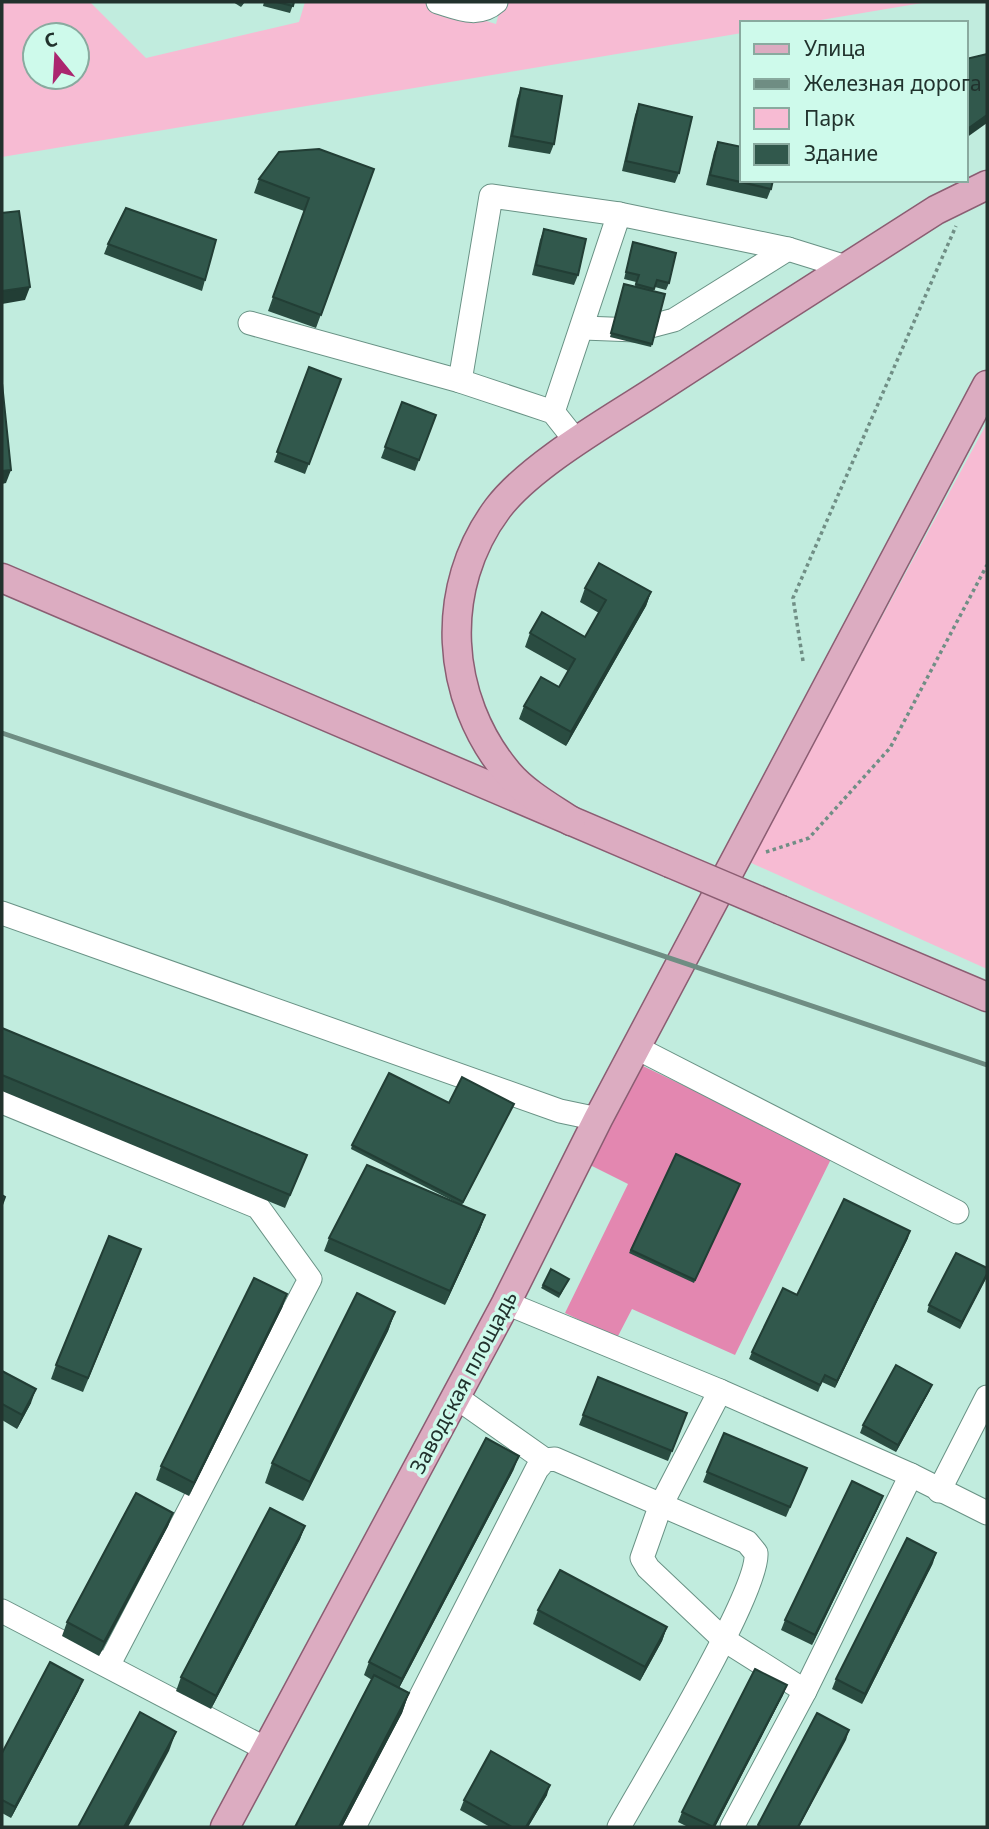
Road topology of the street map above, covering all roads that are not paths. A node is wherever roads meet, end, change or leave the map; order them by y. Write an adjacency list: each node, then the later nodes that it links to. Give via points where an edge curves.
1 (438, 2): 2 (street, via 475,11)
2 (496, 2)
3 (979, 189): 6 (main road, via 936,210)
4 (619, 214): 5 (street); 8 (street); 9 (street, via 491,195)
5 (788, 249): 6 (street); 8 (street, via 674,320 636,330)
6 (846, 267): 12 (main road)
7 (250, 323): 9 (street)
8 (583, 328): 11 (street)
9 (460, 381): 11 (street)
10 (987, 386): 17 (main road, Заводская площадь)
11 (553, 412): 12 (street)
12 (576, 441): 14 (main road, via 498,508 469,566 456,615 456,658 464,691 491,750 509,775)
13 (2, 578): 14 (main road)
14 (572, 821): 16 (main road, bridge)
15 (2, 913): 19 (street, via 560,1111)
16 (987, 997)
17 (637, 1048): 19 (main road, Заводская площадь); 20 (street)
18 (2, 1101): 32 (street, via 258,1207 310,1279)
19 (598, 1119): 21 (main road, Заводская площадь)
20 (957, 1213)
21 (506, 1303): 22 (street); 23 (main road, Заводская площадь)
22 (720, 1391): 26 (street); 28 (street)
23 (456, 1396): 25 (street); 34 (main road, Заводская площадь)
24 (987, 1397): 27 (street)
25 (545, 1460): 28 (street, via 555,1459); 36 (street)
26 (911, 1475): 27 (street); 33 (street)
27 (939, 1491): 29 (street)
28 (660, 1507): 31 (street, via 642,1553 645,1564); 31 (street, via 747,1542 756,1553 754,1571)
29 (987, 1513)
30 (2, 1611): 32 (street)
31 (723, 1639): 33 (street); 37 (street)
32 (109, 1664): 34 (street)
33 (805, 1691): 38 (street)
34 (265, 1749): 35 (main road, Заводская площадь)
35 (225, 1827)
36 (354, 1827)
37 (619, 1827)
38 (732, 1827)

